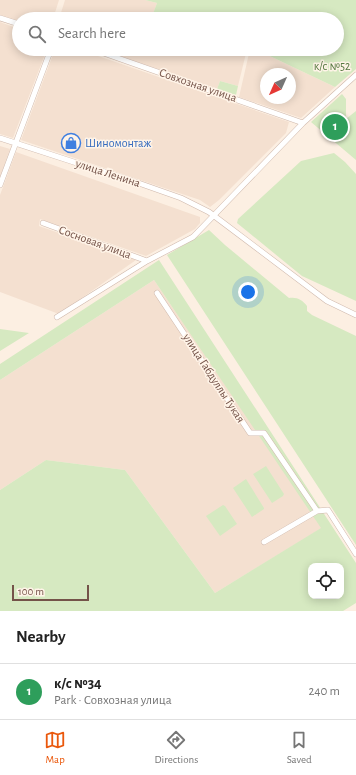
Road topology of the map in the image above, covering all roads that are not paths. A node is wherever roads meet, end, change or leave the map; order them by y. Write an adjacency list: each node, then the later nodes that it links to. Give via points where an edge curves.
1 (0, 18): 2 (street)
2 (12, 22)
3 (48, 56): 8 (street)
4 (112, 56): 6 (street, Совхозная улица)
5 (356, 75): 6 (street)
6 (303, 123): 10 (street)
7 (0, 138): 8 (street, улица Ленина)
8 (16, 143): 9 (street); 10 (street, улица Ленина, via 175,196)
9 (0, 185)
10 (213, 215): 12 (street, via 193,237); 14 (street, улица Ленина, via 327,301)
11 (43, 223): 12 (street, Сосновая улица)
12 (147, 261): 15 (street)
13 (157, 293): 16 (street, улица Габдуллы Тукая, via 250,433 264,433)
14 (356, 315)
15 (57, 317)
16 (317, 511): 17 (street); 18 (street, via 328,510)
17 (264, 542)
18 (356, 554)

